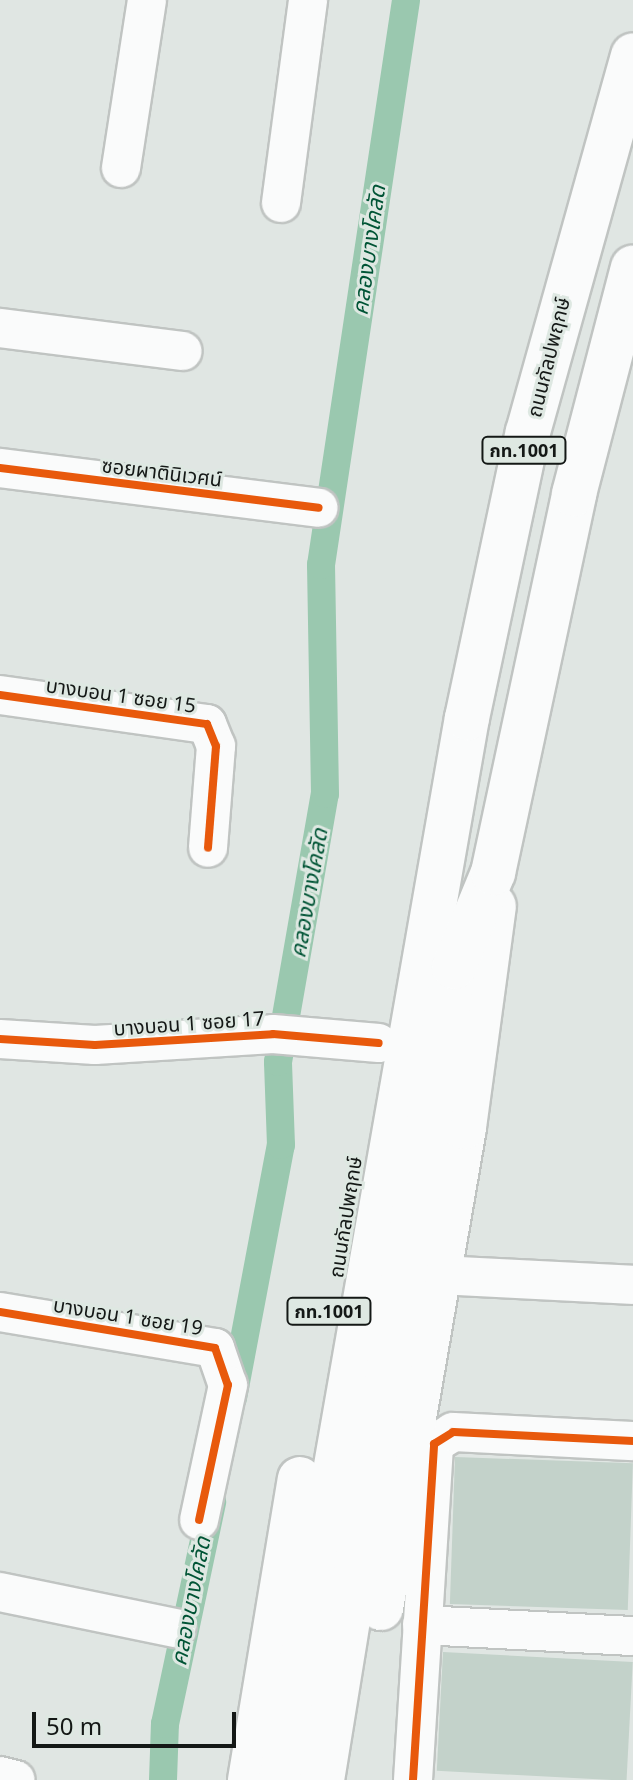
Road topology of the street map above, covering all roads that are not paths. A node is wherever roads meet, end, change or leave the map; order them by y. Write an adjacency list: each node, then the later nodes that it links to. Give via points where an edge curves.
1 (147, 0): 4 (street)
2 (308, 0): 5 (street)
3 (633, 55): 13 (main road, ถนนกัลปพฤกษ์ / กท.1001, via 528,432)
4 (121, 168)
5 (281, 203)
6 (632, 275): 14 (main road, ถนนกัลปพฤกษ์ / กท.1001, via 564,539)
7 (0, 328): 8 (street)
8 (183, 351)
9 (0, 468): 10 (street, ซอยผาตินิเวศน์)
10 (319, 508)
11 (0, 695): 12 (street, บางบอน 1 ซอย 15, via 207,724 216,746)
12 (208, 848)
13 (441, 851): 16 (main road, ถนนกัลปพฤกษ์ / กท.1001, via 414,909); 21 (main road, ถนนกัลปพฤกษ์ / กท.1001)
14 (493, 873): 17 (main road, ถนนกัลปพฤกษ์ / กท.1001, via 485,990); 21 (main road, ถนนกัลปพฤกษ์ / กท.1001, via 454,967)
15 (0, 1039): 16 (street, บางบอน 1 ซอย 17, via 95,1045 273,1034)
16 (379, 1043): 29 (main road, ถนนกัลปพฤกษ์ / กท.1001)
17 (438, 1275): 18 (street); 32 (main road, ถนนกัลปพฤกษ์ / กท.1001)
18 (633, 1285)
19 (0, 1312): 22 (street, บางบอน 1 ซอย 19, via 215,1348 228,1385)
20 (633, 1441): 24 (street, via 441,1435 432,1454)
21 (356, 1444): 30 (main road, ถนนกัลปพฤกษ์ / กท.1001); 31 (main road, ถนนกัลปพฤกษ์ / กท.1001)
22 (199, 1520)
23 (0, 1592): 25 (street)
24 (422, 1625): 26 (street); 33 (street)
25 (176, 1628)
26 (633, 1636)
27 (0, 1776): 28 (street)
28 (16, 1780)
29 (250, 1780)
30 (281, 1780)
31 (322, 1780)
32 (350, 1780)
33 (413, 1780)

